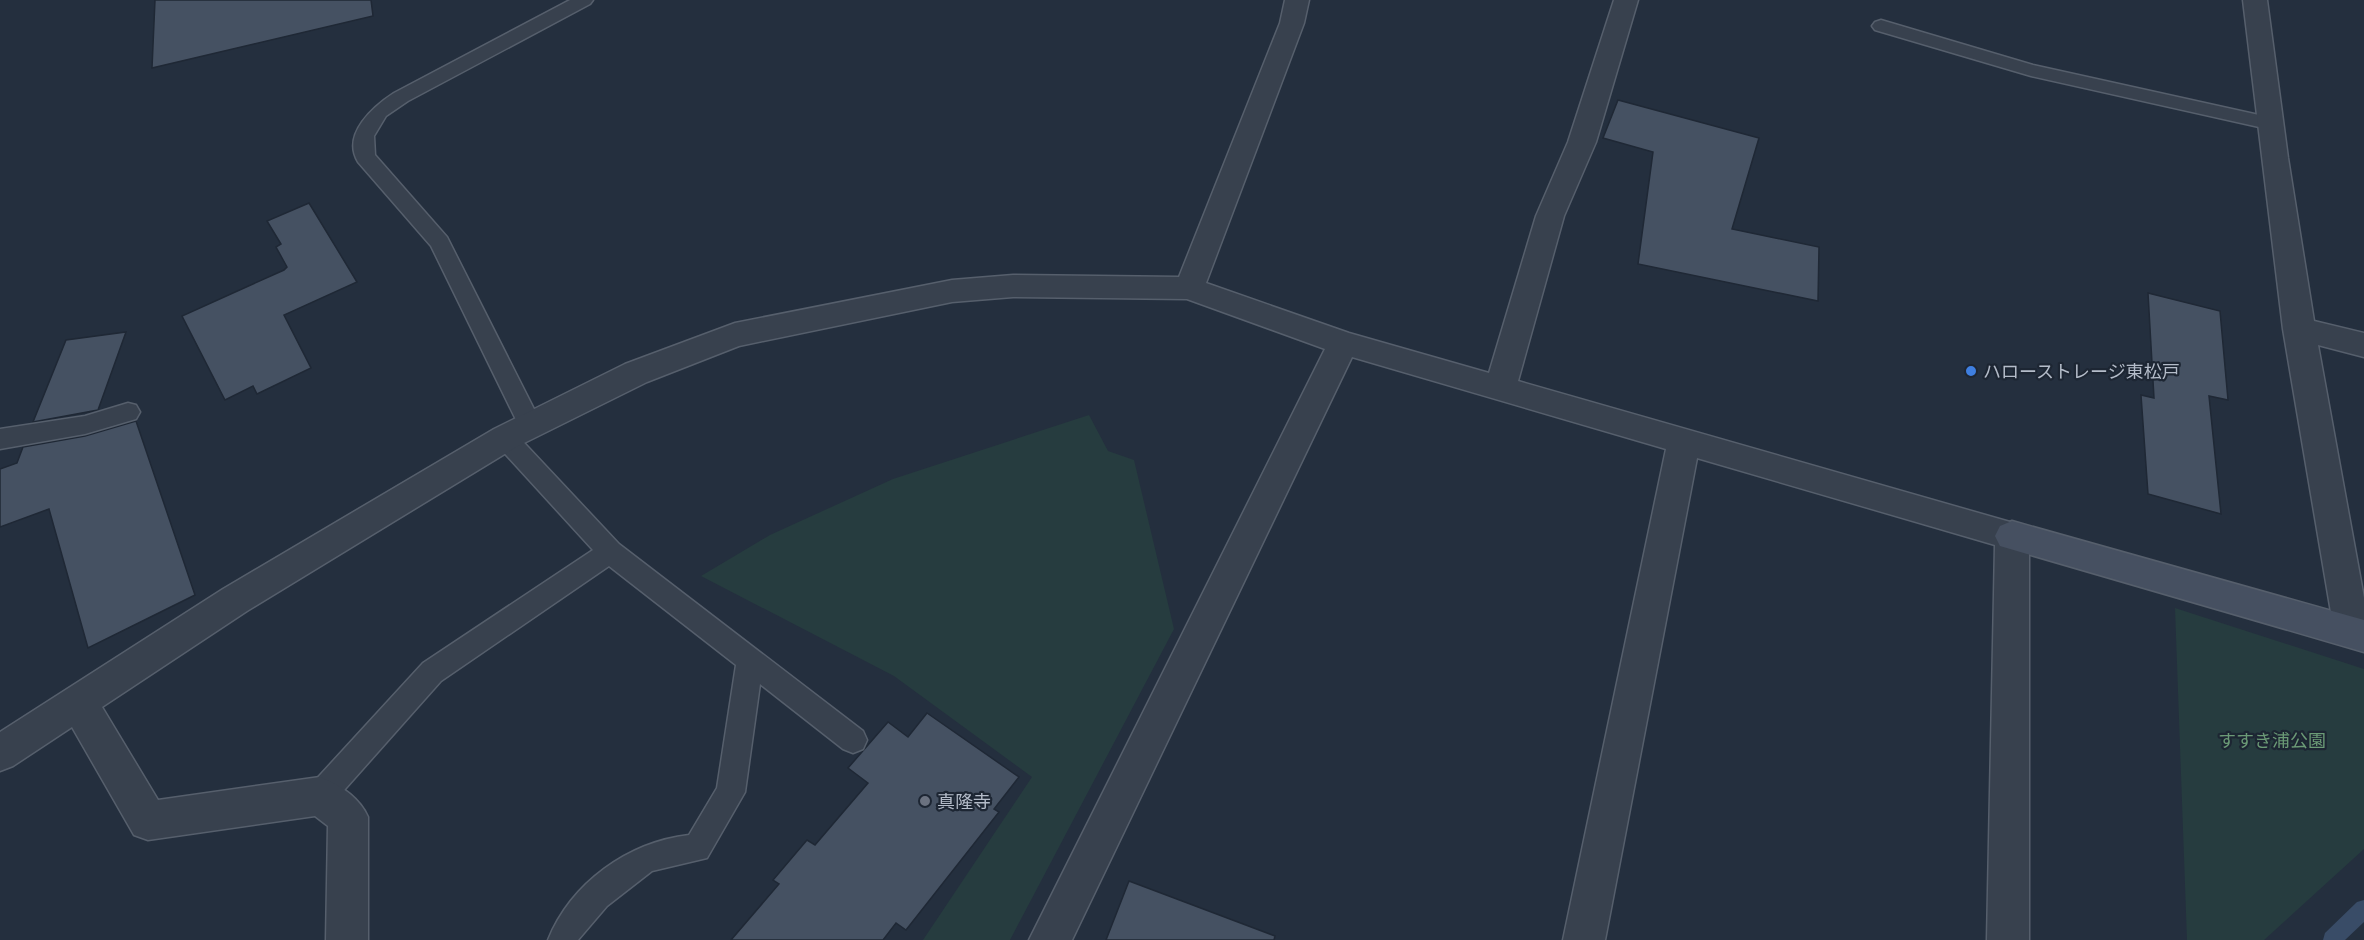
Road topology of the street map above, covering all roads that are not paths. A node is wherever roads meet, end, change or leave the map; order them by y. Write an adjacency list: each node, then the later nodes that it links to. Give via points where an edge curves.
1 (584, 0): 13 (lane, via 401,97 378,112 364,136 365,157 440,242)
2 (1297, 0): 7 (street, via 1292,23)
3 (1626, 0): 11 (street, via 1582,142 1550,216)
4 (2255, 0): 6 (street)
5 (1881, 26): 6 (lane, via 2031,70)
6 (2268, 123): 8 (street)
7 (1189, 288): 9 (street); 13 (street, via 1013,286 952,291 735,335 636,373)
8 (2298, 329): 10 (street); 18 (street)
9 (1343, 343): 11 (street); 26 (street)
10 (2364, 345)
11 (1501, 387): 15 (street)
12 (128, 412): 14 (lane, via 85,425)
13 (518, 431): 17 (lane); 20 (street, via 235,600)
14 (0, 439)
15 (1684, 440): 16 (street); 27 (street)
16 (2012, 536): 18 (street); 28 (street)
17 (610, 552): 19 (lane); 23 (lane, via 432,672)
18 (2358, 633)
19 (750, 660): 21 (lane); 25 (lane, via 731,792 697,848 667,852 643,861 584,907)
20 (78, 702): 22 (street); 23 (street, via 148,821)
21 (854, 740)
22 (0, 753)
23 (320, 796): 24 (street, via 348,817)
24 (347, 940)
25 (563, 940)
26 (1050, 940)
27 (1584, 940)
28 (2008, 940)

